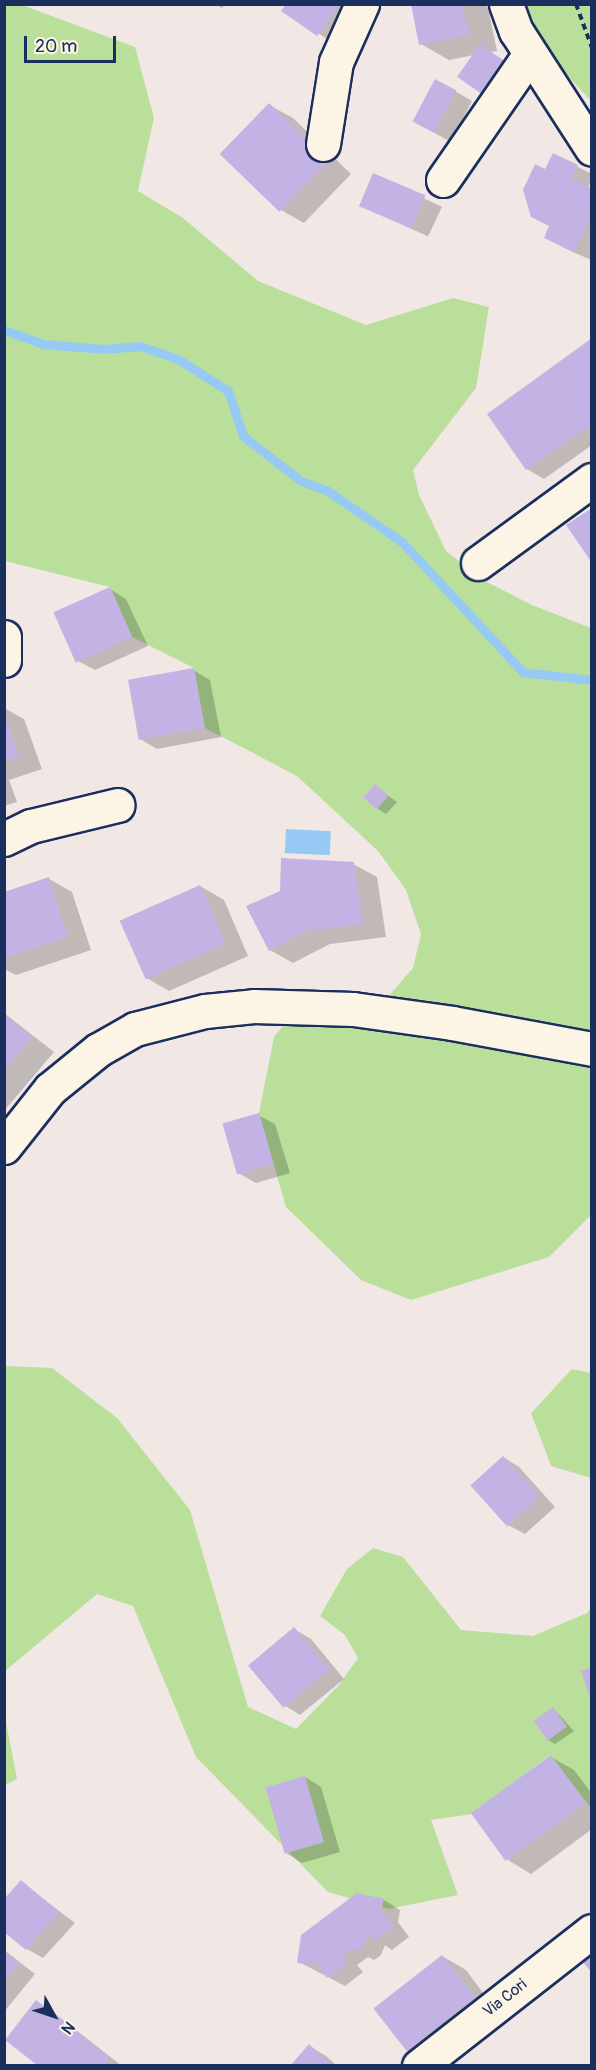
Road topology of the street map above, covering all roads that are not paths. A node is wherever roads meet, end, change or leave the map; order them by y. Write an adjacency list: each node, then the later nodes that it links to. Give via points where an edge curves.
1 (362, 4): 4 (street, via 336,62)
2 (506, 4): 3 (street)
3 (530, 54): 5 (street); 6 (street)
4 (323, 144)
5 (591, 149)
6 (443, 180)
7 (591, 480): 8 (street)
8 (478, 563)
9 (4, 637): 10 (street)
10 (4, 660)
11 (118, 805): 12 (street, via 31,826)
12 (4, 838)
13 (591, 1049): 14 (street, via 352,1009 254,1006 206,1011 135,1029 81,1061 50,1089)
14 (4, 1147)
15 (591, 1931): 16 (street, Via Cori)
16 (419, 2066)

